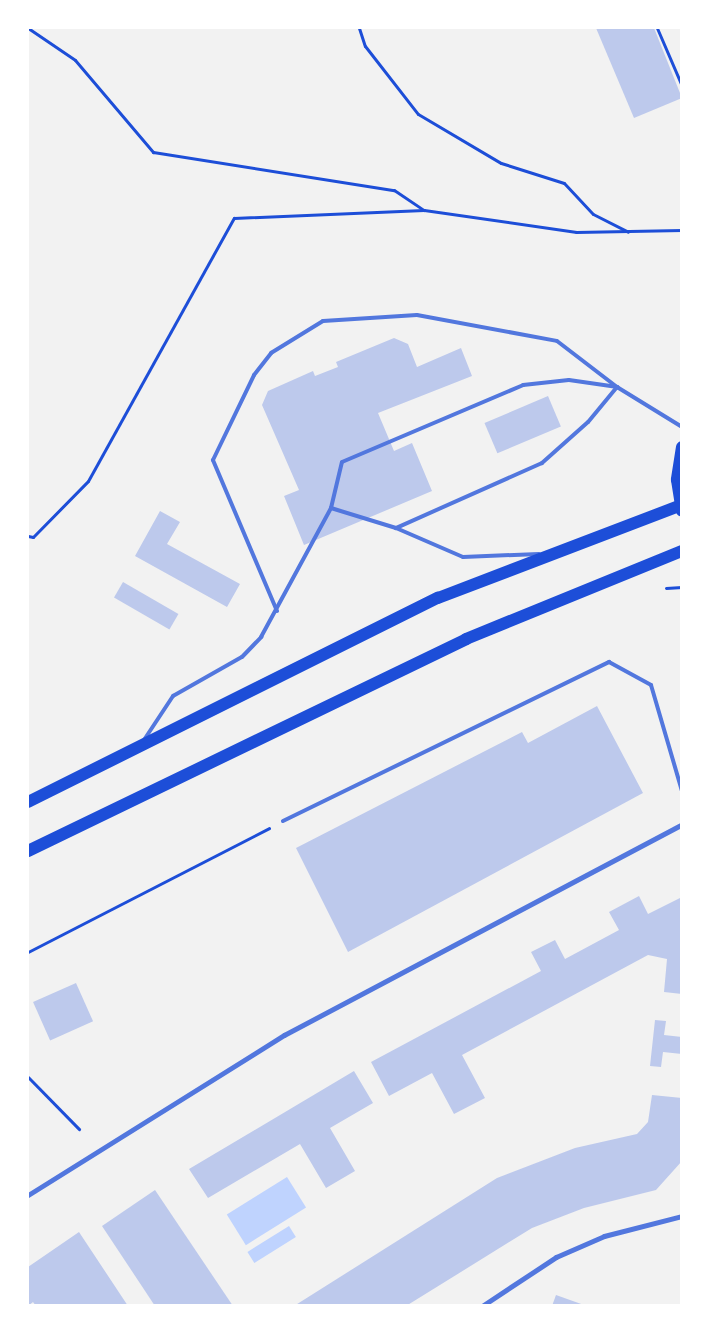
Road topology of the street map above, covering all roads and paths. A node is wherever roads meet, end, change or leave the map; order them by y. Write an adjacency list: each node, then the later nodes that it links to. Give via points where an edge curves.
1 (28, 28): 5 (path, via 75,60 153,152 394,190)
2 (359, 28): 7 (path, via 365,46 418,114 501,163 564,183 593,214)
3 (657, 28): 4 (path)
4 (682, 86)
5 (424, 210): 7 (path, via 576,232); 14 (path, via 234,218 88,481 33,536)
6 (682, 230): 7 (path)
7 (631, 234)
8 (617, 387): 9 (lane); 12 (lane, via 569,380 523,385 405,434 342,462); 13 (lane, via 588,422 542,463); 19 (lane, via 558,341 417,315 323,321 271,353 254,375 213,460)
9 (682, 427)
10 (682, 447): 11 (main road)
11 (681, 507): 16 (main road)
12 (331, 508): 13 (lane); 19 (lane)
13 (396, 528): 16 (lane, via 463,557)
14 (28, 536)
15 (682, 551): 25 (main road, via 466,639)
16 (553, 553): 20 (main road, via 438,598)
17 (682, 587): 18 (path)
18 (666, 588)
19 (277, 610): 20 (lane, via 242,657 173,696)
20 (140, 746): 22 (main road)
21 (682, 791): 23 (lane, via 651,685 609,662)
22 (28, 802)
23 (283, 821): 26 (path)
24 (682, 824): 29 (street, via 284,1035)
25 (28, 851)
26 (28, 952)
27 (28, 1077): 28 (path)
28 (79, 1129)
29 (28, 1195)
30 (682, 1216): 31 (street, via 604,1236 564,1254)
31 (482, 1306)

